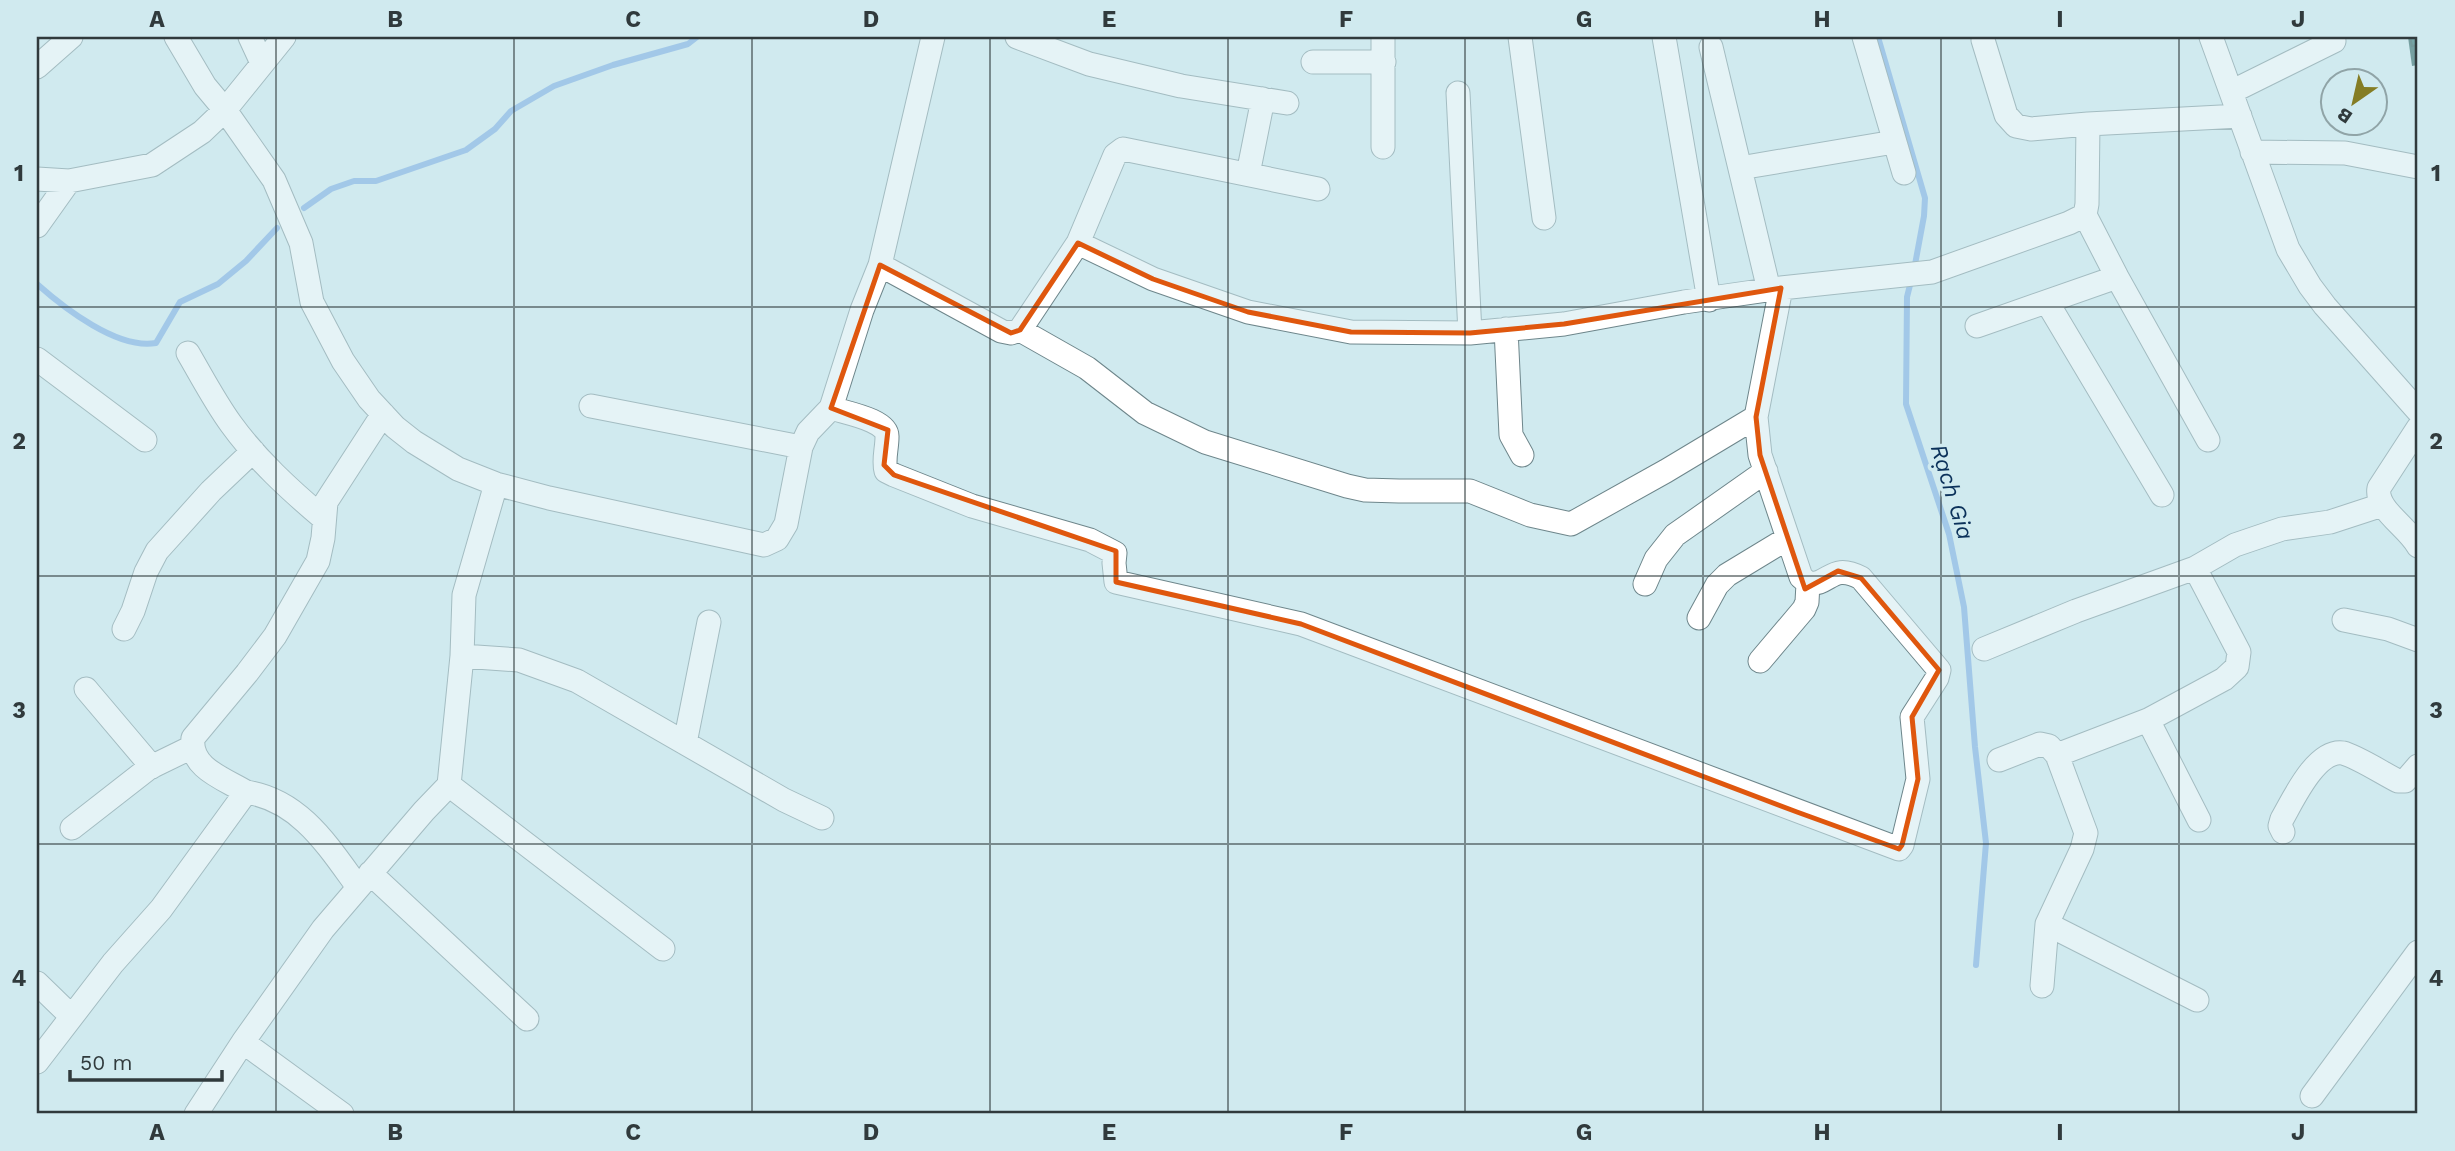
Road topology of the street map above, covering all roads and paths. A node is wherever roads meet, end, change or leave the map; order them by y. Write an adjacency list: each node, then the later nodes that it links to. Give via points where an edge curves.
1 (71, 37): 18 (street)
2 (176, 37): 23 (street)
3 (250, 37): 17 (street)
4 (284, 37): 17 (street)
5 (933, 37): 40 (street)
6 (1017, 37): 21 (street, via 1088,64)
7 (1383, 37): 16 (street)
8 (1520, 37): 37 (street)
9 (1664, 37): 43 (street)
10 (1864, 37): 26 (street)
11 (2211, 37): 19 (street)
12 (1983, 40): 25 (street, via 2006,115 2016,126)
13 (2334, 41): 19 (street)
14 (1711, 47): 30 (street)
15 (1313, 62): 16 (street)
16 (1384, 62): 27 (street)
17 (262, 63): 23 (street)
18 (37, 67)
19 (2231, 92): 24 (street)
20 (1458, 93): 48 (street)
21 (1263, 99): 22 (street); 32 (street)
22 (1287, 103)
23 (225, 110): 34 (street, via 202,132 152,165); 54 (street, via 275,180 301,243 312,302 343,361)
24 (2240, 116): 25 (street); 28 (street)
25 (2088, 124): 36 (street)
26 (1894, 142): 30 (street); 31 (street)
27 (1383, 147)
28 (2252, 152): 29 (street, via 2345,153); 53 (street, via 2277,225 2310,286)
29 (2418, 167)
30 (1740, 168): 42 (street)
31 (1905, 173)
32 (1248, 174): 35 (street); 39 (street, via 1119,150)
33 (37, 179): 34 (street)
34 (69, 181): 38 (street)
35 (1318, 189)
36 (2085, 215): 41 (street); 42 (street, via 1932,272)
37 (1544, 218)
38 (37, 226)
39 (1078, 243): 47 (street); 48 (street, via 1153,279 1248,312 1352,332)
40 (880, 265): 47 (street, via 1001,331); 52 (street)
41 (2117, 277): 44 (street); 58 (street)
42 (1775, 289): 43 (street); 55 (street)
43 (1709, 300): 46 (street)
44 (2047, 302): 45 (street); 64 (street)
45 (1977, 326)
46 (1506, 329): 48 (street); 61 (street, via 1511,435)
47 (1020, 330): 55 (street, via 1087,368 1145,413 1205,442 1347,486 1470,491 1530,515 1571,524)
48 (1470, 333)
49 (188, 353): 60 (street)
50 (37, 359): 57 (street)
51 (591, 406): 59 (street)
52 (831, 408): 59 (street, via 808,432); 71 (street, via 886,429 884,465 894,475 972,506 1112,550 1116,582 1301,624 1899,849 1918,779 1912,717 1939,670 1861,578 1838,571 1815,584)
53 (2418, 411)
54 (383, 414): 63 (street, via 414,442 458,469); 66 (street, via 334,487)
55 (1756, 417): 62 (street)
56 (2418, 428): 65 (street, via 2379,488)
57 (145, 440)
58 (2208, 440)
59 (801, 447): 63 (street, via 786,524 777,539 764,545)
60 (253, 451): 66 (street); 75 (street, via 157,551)
61 (1522, 455)
62 (1766, 471): 67 (street); 70 (street, via 1675,535)
63 (496, 484): 78 (street, via 464,595)
64 (2162, 495)
65 (2382, 505): 68 (street); 69 (street, via 2330,522 2282,529 2235,545)
66 (323, 518): 83 (street, via 318,561 275,636 193,738)
67 (1788, 538): 71 (street, via 1801,576); 72 (street, via 1727,575)
68 (2418, 546)
69 (2195, 568): 77 (street); 81 (street, via 2239,652 2237,667 2224,680)
70 (1645, 583)
71 (1808, 583): 79 (street, via 1804,609)
72 (1699, 618)
73 (2344, 620): 76 (street)
74 (709, 622): 82 (street)
75 (124, 629)
76 (2418, 640)
77 (1984, 649)
78 (463, 656): 82 (street, via 519,660 557,672); 88 (street)
79 (1760, 662)
80 (86, 689): 87 (street)
81 (2148, 720): 84 (street); 91 (street)
82 (685, 743): 90 (street)
83 (192, 747): 87 (street); 89 (street, via 202,767)
84 (2057, 755): 85 (street, via 2040,744); 95 (street, via 2086,833)
85 (1999, 760)
86 (2418, 766): 93 (street, via 2405,781 2398,781 2345,753 2329,755 2313,768 2282,819)
87 (152, 767): 92 (street)
88 (449, 785): 94 (street); 96 (street)
89 (246, 792): 94 (street, via 286,806 303,818); 101 (street, via 161,909)
90 (822, 818)
91 (2199, 820)
92 (72, 828)
93 (2284, 832)
94 (364, 880): 102 (street); 103 (street, via 323,929)
95 (2047, 924): 99 (street); 100 (street)
96 (663, 948)
97 (2418, 952): 105 (street)
98 (37, 982): 101 (street)
99 (2042, 986)
100 (2197, 1000)
101 (71, 1016): 104 (street)
102 (527, 1019)
103 (243, 1042): 106 (street); 107 (street)
104 (37, 1062)
105 (2312, 1096)
106 (195, 1114)
107 (342, 1114)

